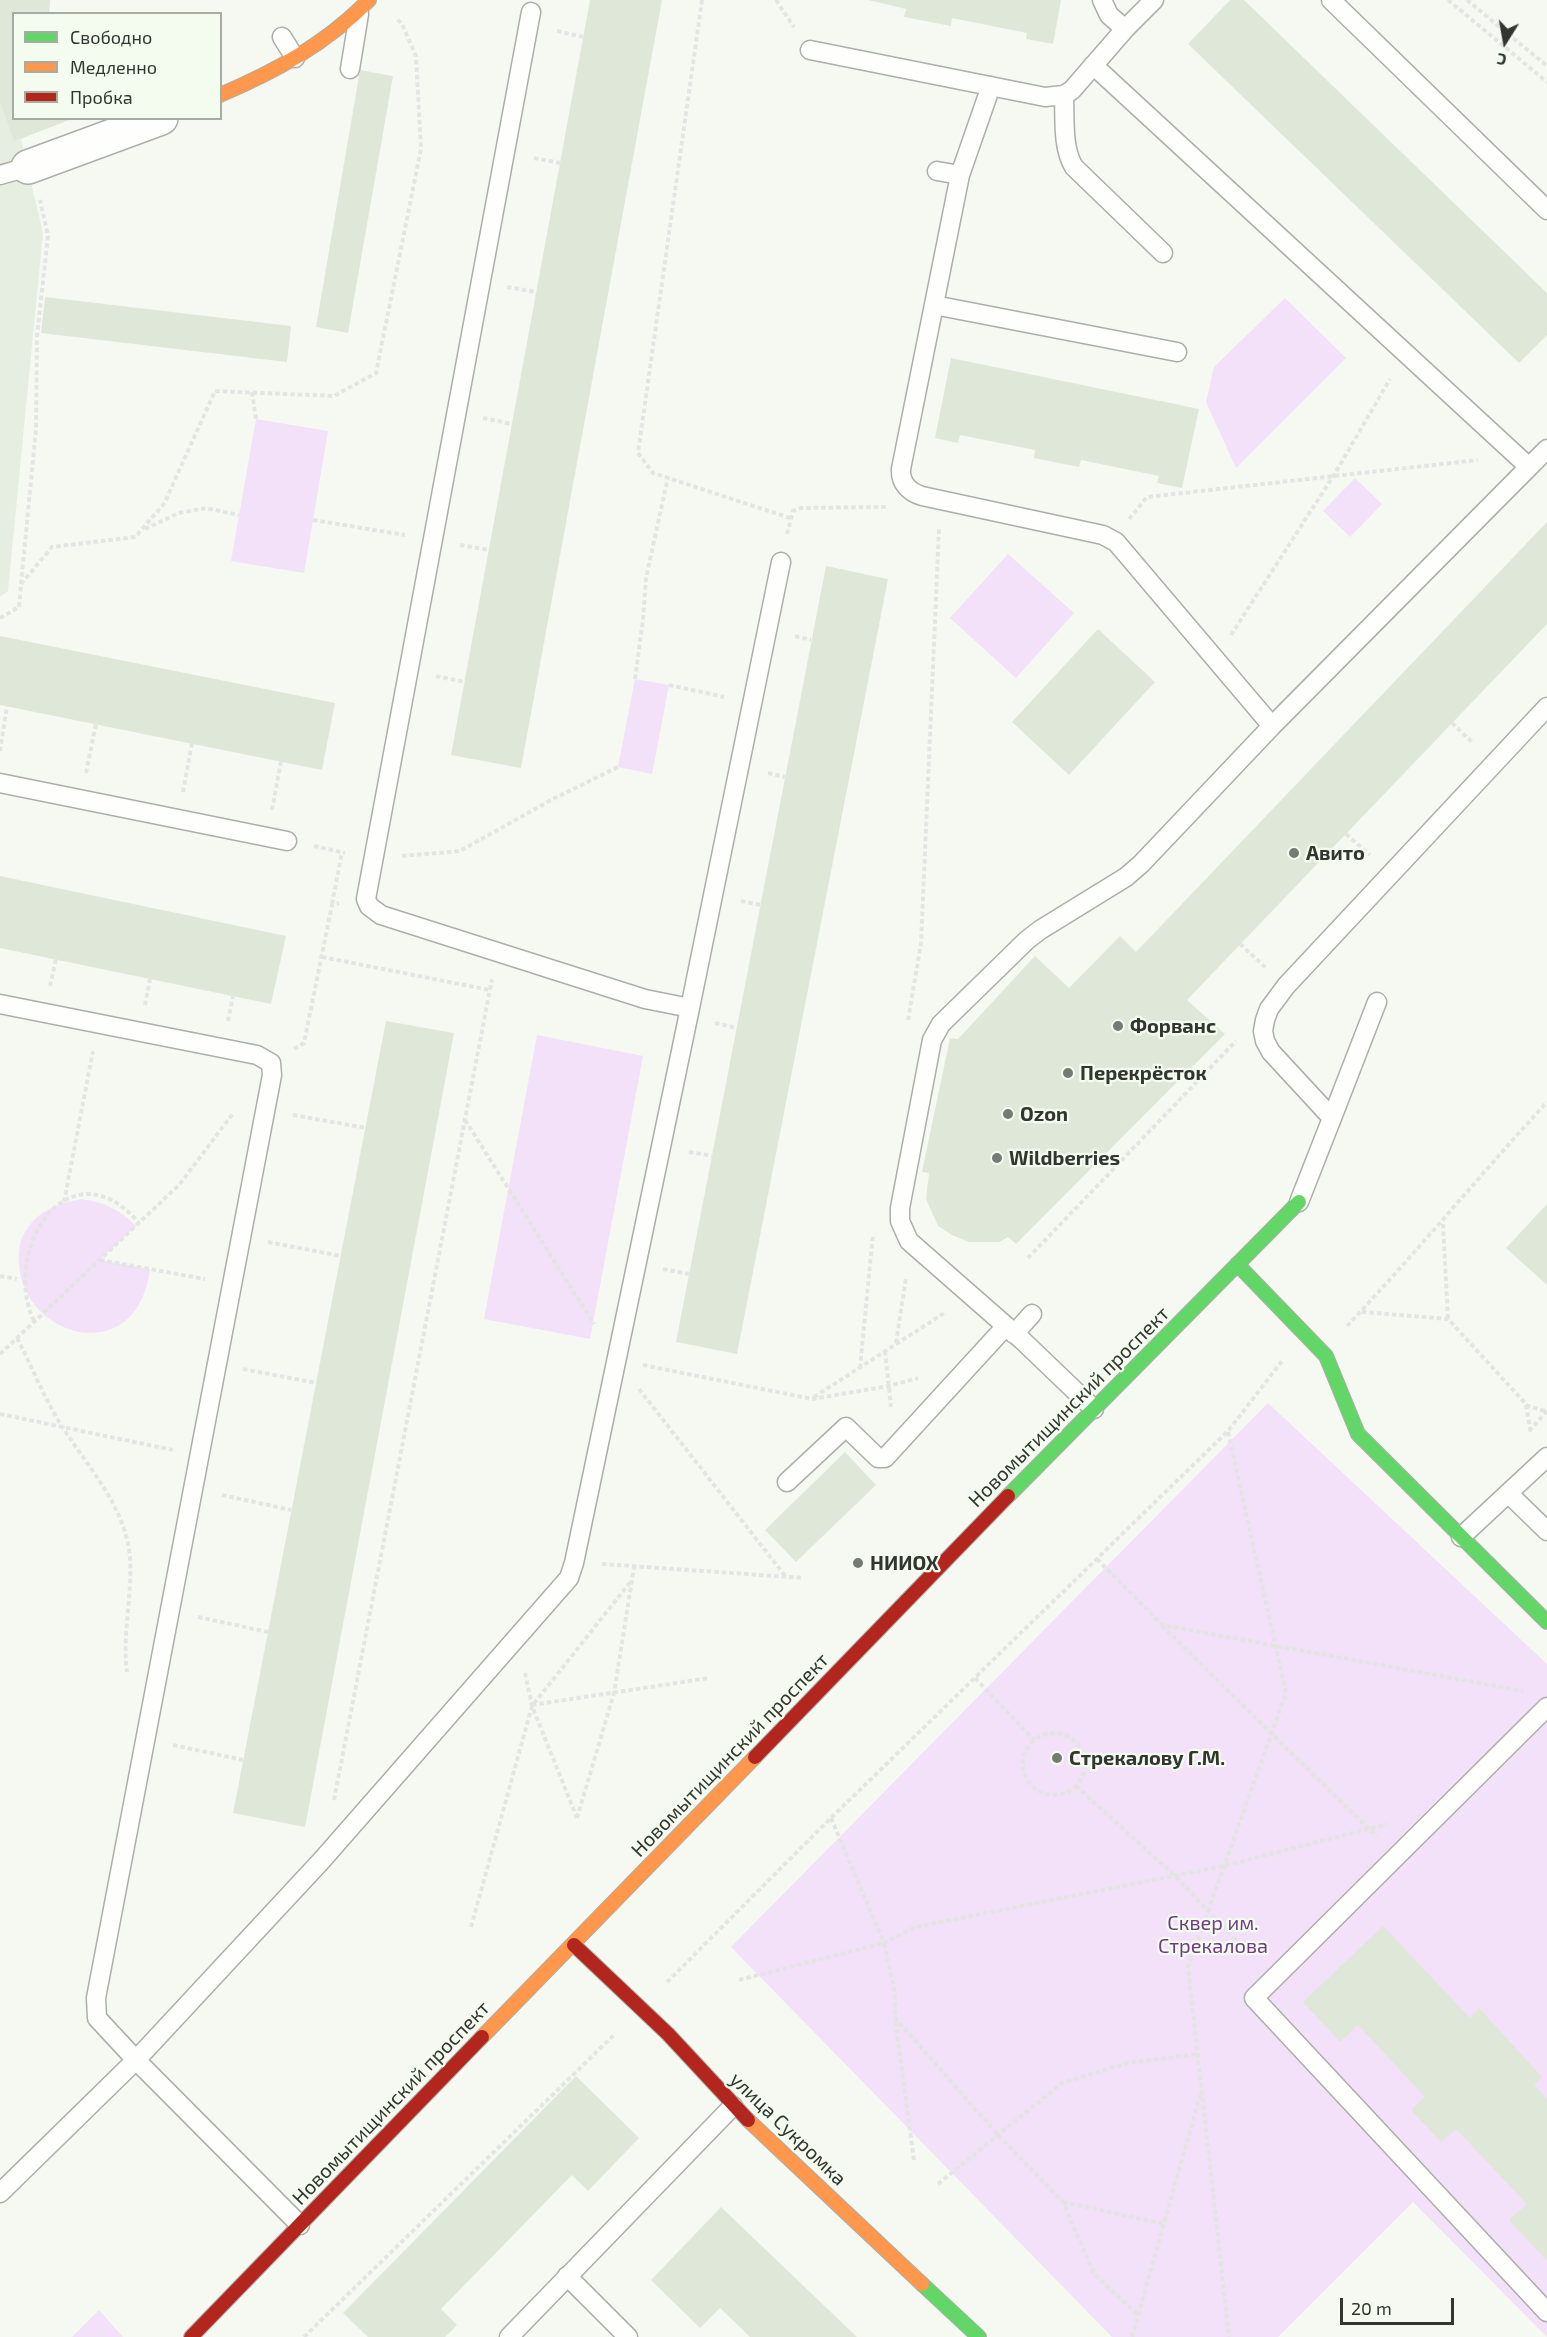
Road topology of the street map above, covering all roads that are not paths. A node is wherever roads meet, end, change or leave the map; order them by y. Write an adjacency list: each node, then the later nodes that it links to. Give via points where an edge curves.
1 (1102, 0): 6 (lane, via 1109,15)
2 (1154, 0): 6 (lane)
3 (1331, 0): 19 (lane)
4 (364, 5): 9 (street, via 342,27); 11 (lane)
5 (531, 12): 32 (lane, via 366,897 369,906 381,915 645,999)
6 (1125, 29): 10 (lane)
7 (282, 37): 9 (lane)
8 (810, 50): 12 (lane)
9 (295, 58): 13 (street)
10 (1093, 65): 14 (lane); 24 (lane)
11 (350, 69)
12 (991, 86): 14 (lane, via 1044,97); 18 (lane)
13 (222, 94)
14 (1064, 95): 20 (lane, via 1067,148 1074,167)
15 (155, 120): 16 (street)
16 (24, 167)
17 (937, 171): 18 (lane)
18 (960, 176): 21 (lane)
19 (1547, 210)
20 (1163, 253)
21 (934, 305): 22 (lane); 27 (lane, via 901,469 907,488 940,501 1103,535 1120,544)
22 (1177, 352)
23 (1547, 449): 24 (lane)
24 (1529, 467): 27 (lane)
25 (781, 562): 32 (lane)
26 (1547, 707): 33 (lane, via 1286,986 1269,1009 1263,1031 1267,1057)
27 (1272, 726): 37 (lane, via 1142,864 1027,940 936,1031 900,1221 909,1240)
28 (0, 783): 29 (lane)
29 (286, 841)
30 (1377, 1002): 33 (lane)
31 (0, 1004): 47 (lane, via 257,1055 271,1063 266,1110 95,2008 97,2018)
32 (690, 1008): 47 (lane, via 569,1578 322,1860)
33 (1332, 1118): 34 (lane)
34 (1299, 1202): 35 (street, Новомытищинский проспект)
35 (1237, 1264): 38 (street, Новомытищинский проспект); 43 (street, via 1326,1356 1358,1434)
36 (1032, 1314): 37 (lane)
37 (1010, 1330): 38 (lane); 40 (lane, via 885,1458 878,1458 846,1427)
38 (1094, 1409): 46 (street, Новомытищинский проспект)
39 (1542, 1462): 41 (lane)
40 (787, 1482)
41 (1508, 1493): 42 (lane); 43 (lane)
42 (1547, 1531)
43 (1461, 1537): 44 (street)
44 (1547, 1622)
45 (1547, 1707): 52 (lane, via 1254,1998)
46 (574, 1945): 48 (street, улица Сукромка, via 668,2034); 50 (street, Новомытищинский проспект)
47 (136, 2060): 49 (lane); 50 (lane)
48 (733, 2106): 51 (lane); 56 (street, улица Сукромка)
49 (0, 2193)
50 (300, 2225): 53 (street, Новомытищинский проспект)
51 (567, 2276): 54 (lane); 55 (lane)
52 (1547, 2312)
53 (191, 2337)
54 (509, 2337)
55 (628, 2337)
56 (979, 2337)

